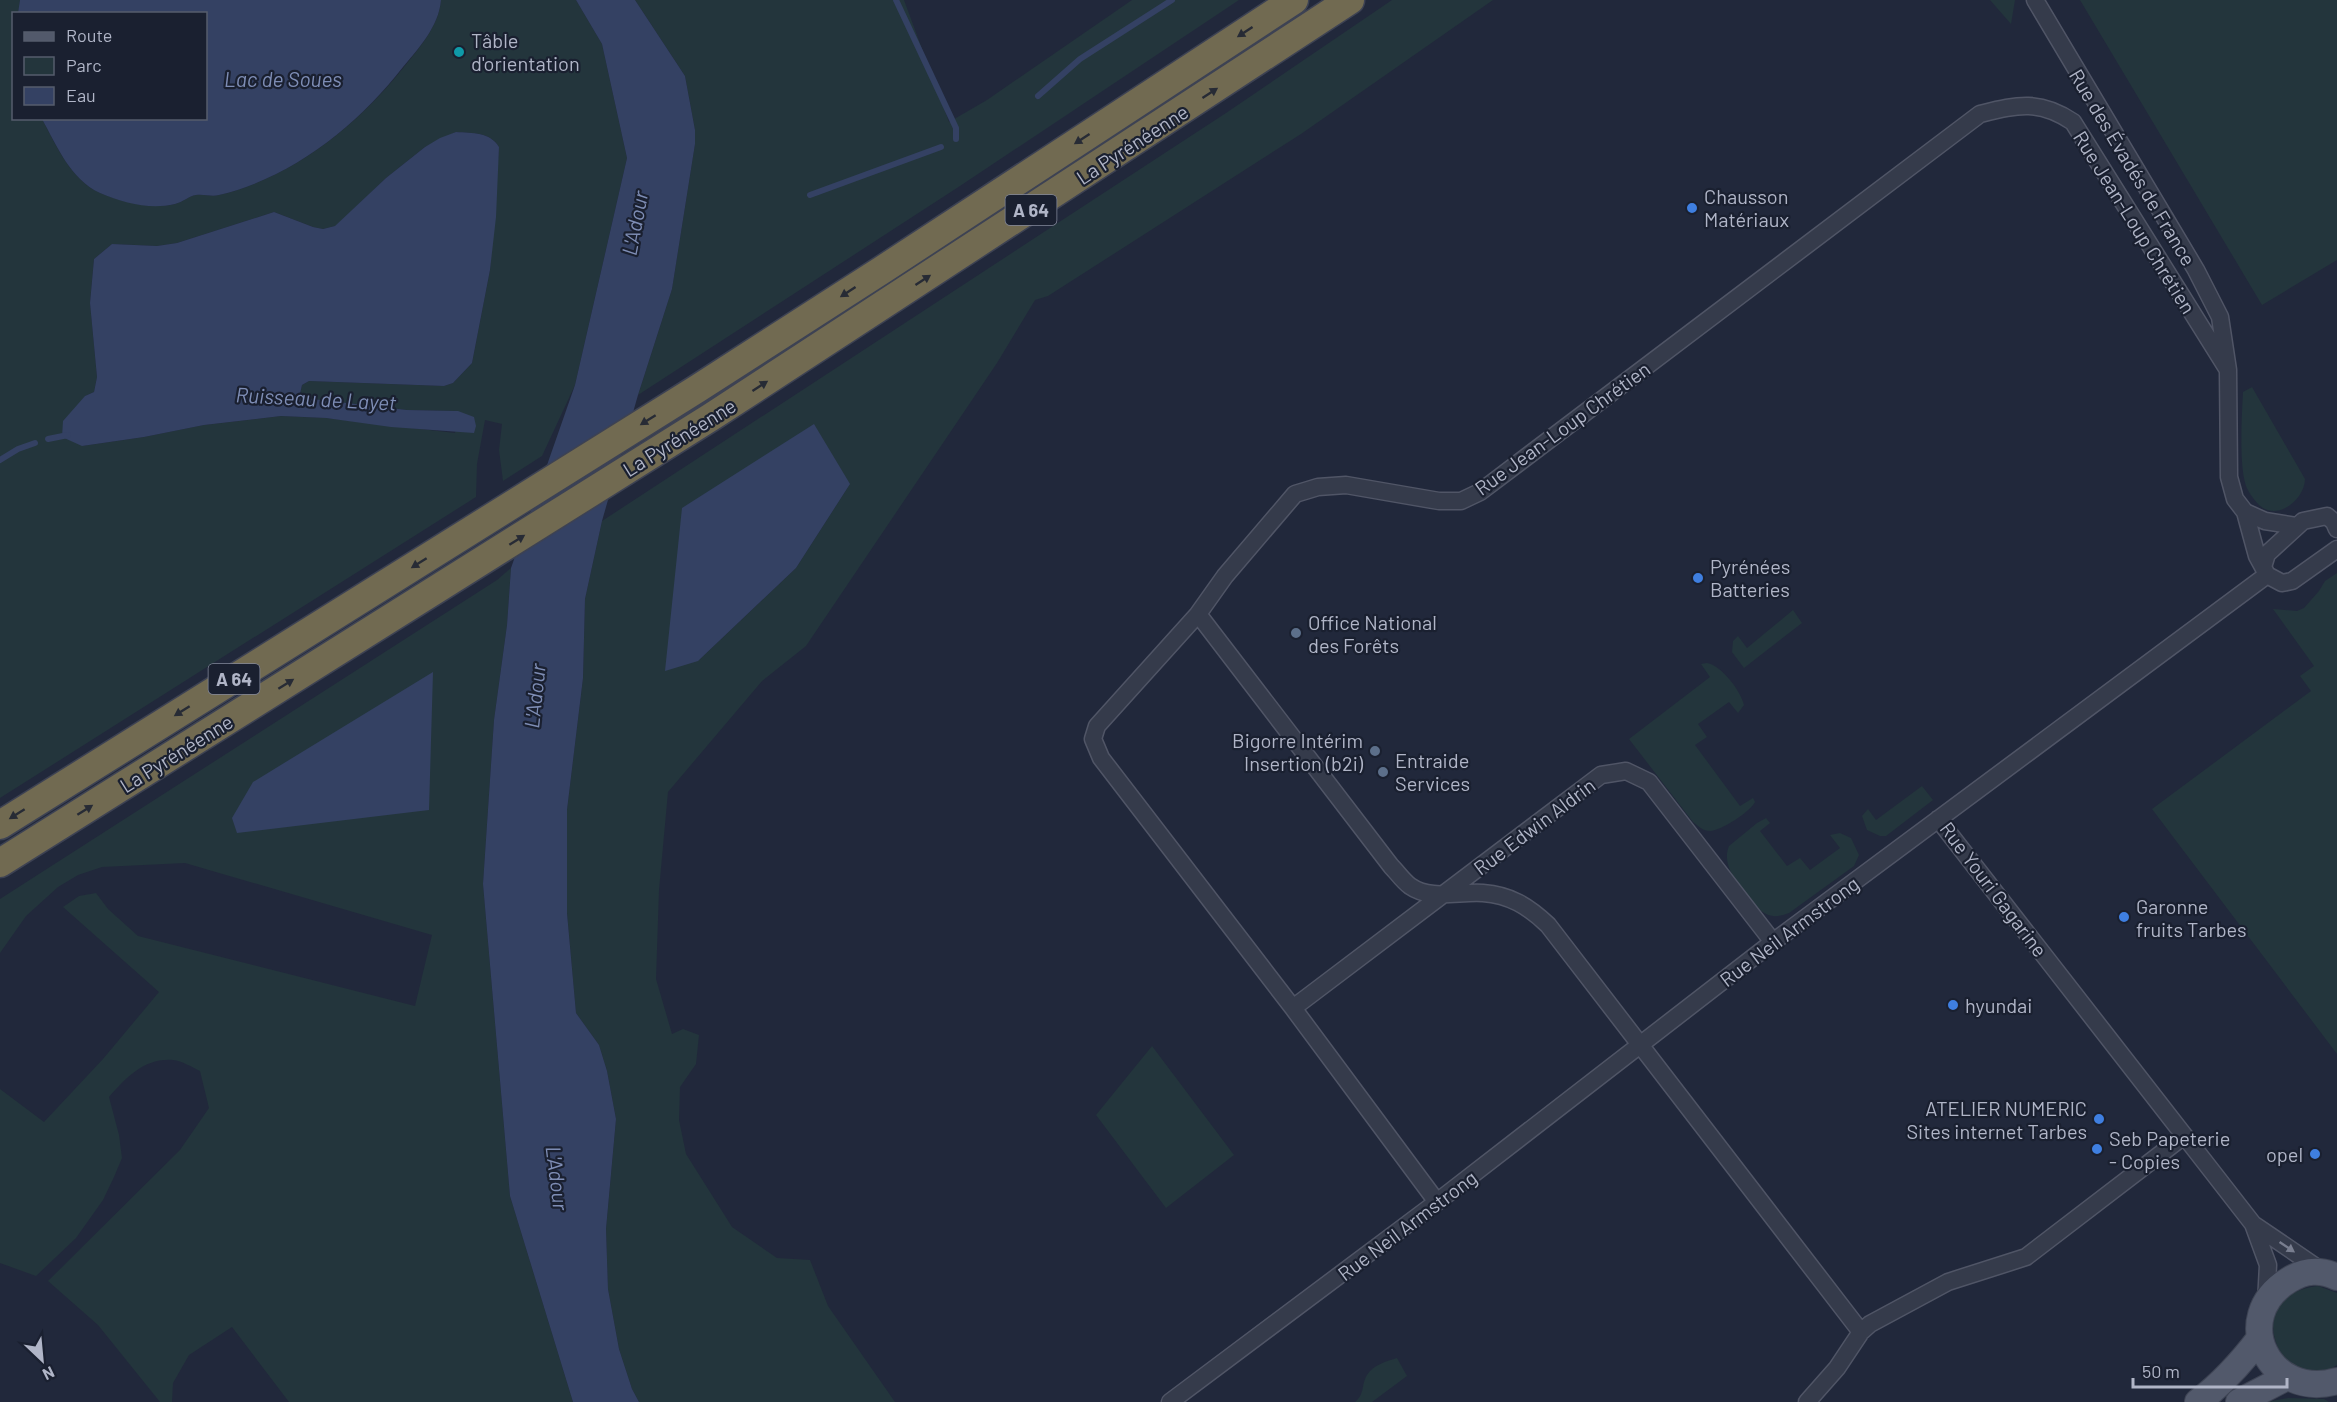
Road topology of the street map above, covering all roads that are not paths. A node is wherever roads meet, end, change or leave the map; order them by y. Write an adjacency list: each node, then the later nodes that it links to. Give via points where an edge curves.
1 (1294, 0): 12 (highway, La Pyrénéenne / A 64, one-way to 12, via 697,389)
2 (1350, 0): 13 (highway, La Pyrénéenne / A 64, one-way to 2, via 711,417)
3 (2035, 0): 4 (street, Rue des Évadés de France, via 2220,317)
4 (2228, 370): 5 (street, Rue des Évadés de France, via 2229,477 2235,499); 10 (street, Rue Jean-Loup Chrétien, via 2073,122 2044,107 2014,106 1980,114 1479,492 1461,501 1439,501 1347,485 1317,487 1295,494)
5 (2245, 512): 6 (street, via 2265,521); 9 (street, Rue des Évadés de France)
6 (2296, 526): 7 (street, via 2327,516); 9 (street, via 2266,554)
7 (2337, 529)
8 (2337, 549): 9 (street, via 2292,581 2282,583)
9 (2265, 571): 11 (street, Rue Youri Gagarine)
10 (1198, 614): 14 (street, via 1391,866 1411,886); 16 (street, Rue Jean-Loup Chrétien, via 1097,726 1093,739 1101,758)
11 (1938, 819): 15 (street, Rue Neil Armstrong); 18 (street, Rue Youri Gagarine)
12 (0, 825)
13 (0, 863)
14 (1444, 895): 15 (street, Rue Edwin Aldrin, via 1601,775 1626,771 1649,782); 16 (street, Rue Edwin Aldrin); 17 (street, via 1483,893 1513,899 1532,910)
15 (1773, 942): 17 (street, Rue Neil Armstrong)
16 (1293, 1008): 19 (street, Rue Jean-Loup Chrétien)
17 (1641, 1044): 19 (street, Rue Neil Armstrong); 23 (street)
18 (2184, 1136): 20 (street, Rue Youri Gagarine); 23 (street, via 2026,1257 1948,1282)
19 (1437, 1202): 27 (street, Rue Neil Armstrong)
20 (2253, 1224): 21 (street, Rue Youri Gagarine, one-way to 21); 22 (street, Rue Youri Gagarine, via 2268,1265)
21 (2330, 1274): 22 (main road, via 2299,1274 2277,1287)
22 (2266, 1302): 24 (main road)
23 (1861, 1332): 28 (street)
24 (2260, 1338): 25 (main road, via 2265,1354); 29 (main road, via 2221,1385)
25 (2287, 1377): 26 (main road, via 2304,1384); 30 (main road)
26 (2332, 1385)
27 (1170, 1402)
28 (1807, 1402)
29 (2198, 1402)
30 (2239, 1402)

